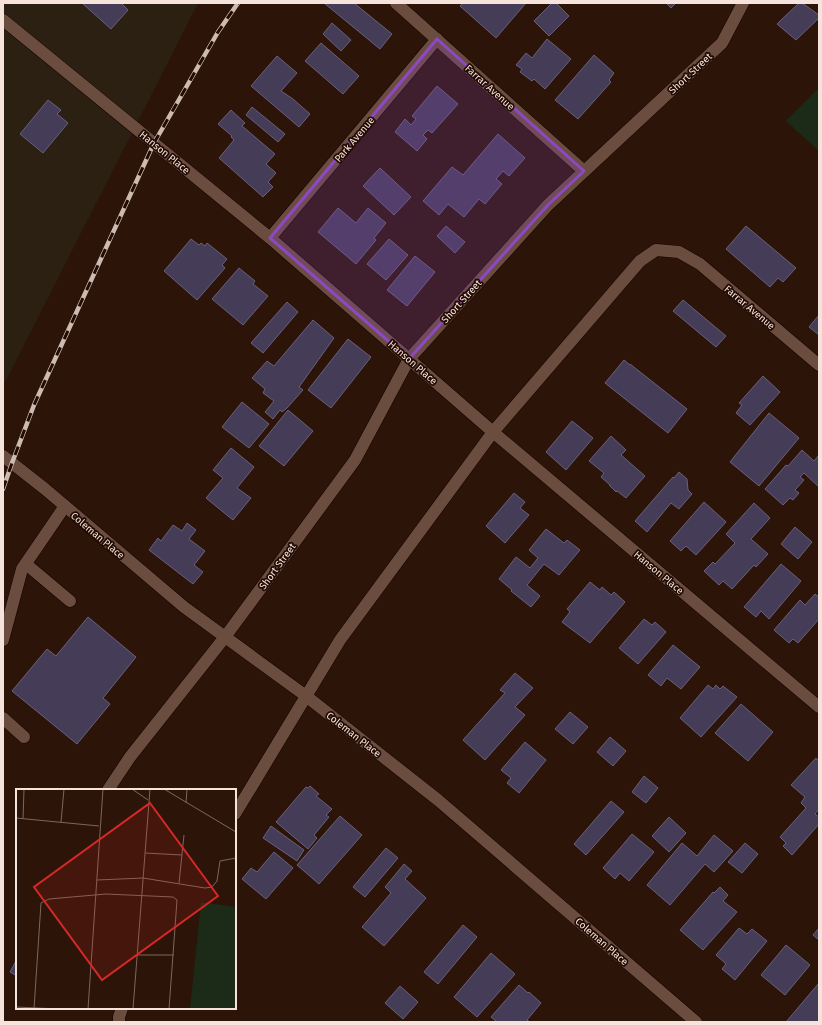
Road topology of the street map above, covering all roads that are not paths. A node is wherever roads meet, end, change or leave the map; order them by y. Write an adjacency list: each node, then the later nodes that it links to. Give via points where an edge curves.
1 (396, 3): 4 (street, Farrar Avenue)
2 (743, 3): 5 (street, Short Street, via 722,43)
3 (3, 20): 6 (street, Hanson Place)
4 (437, 39): 5 (street, Farrar Avenue); 6 (street, Park Avenue)
5 (584, 171): 7 (street, Short Street, via 548,205)
6 (270, 238): 7 (street, Hanson Place)
7 (408, 359): 9 (street, Hanson Place); 14 (street, Short Street, via 355,460)
8 (819, 365): 9 (street, Farrar Avenue, via 700,264 679,252 656,250 640,261)
9 (493, 432): 16 (street, via 340,640); 17 (street, Hanson Place)
10 (3, 456): 11 (street, Coleman Place)
11 (65, 506): 12 (street); 14 (street, Coleman Place, via 184,607)
12 (26, 564): 13 (street); 15 (street, via 22,569)
13 (70, 601)
14 (225, 637): 16 (street, Coleman Place); 20 (street, Short Street, via 130,757)
15 (3, 640)
16 (306, 696): 21 (street); 24 (street, Coleman Place, via 438,800)
17 (819, 708)
18 (3, 718): 19 (street)
19 (24, 737)
20 (109, 789)
21 (236, 812)
22 (122, 1009): 23 (street)
23 (119, 1022)
24 (696, 1022)

